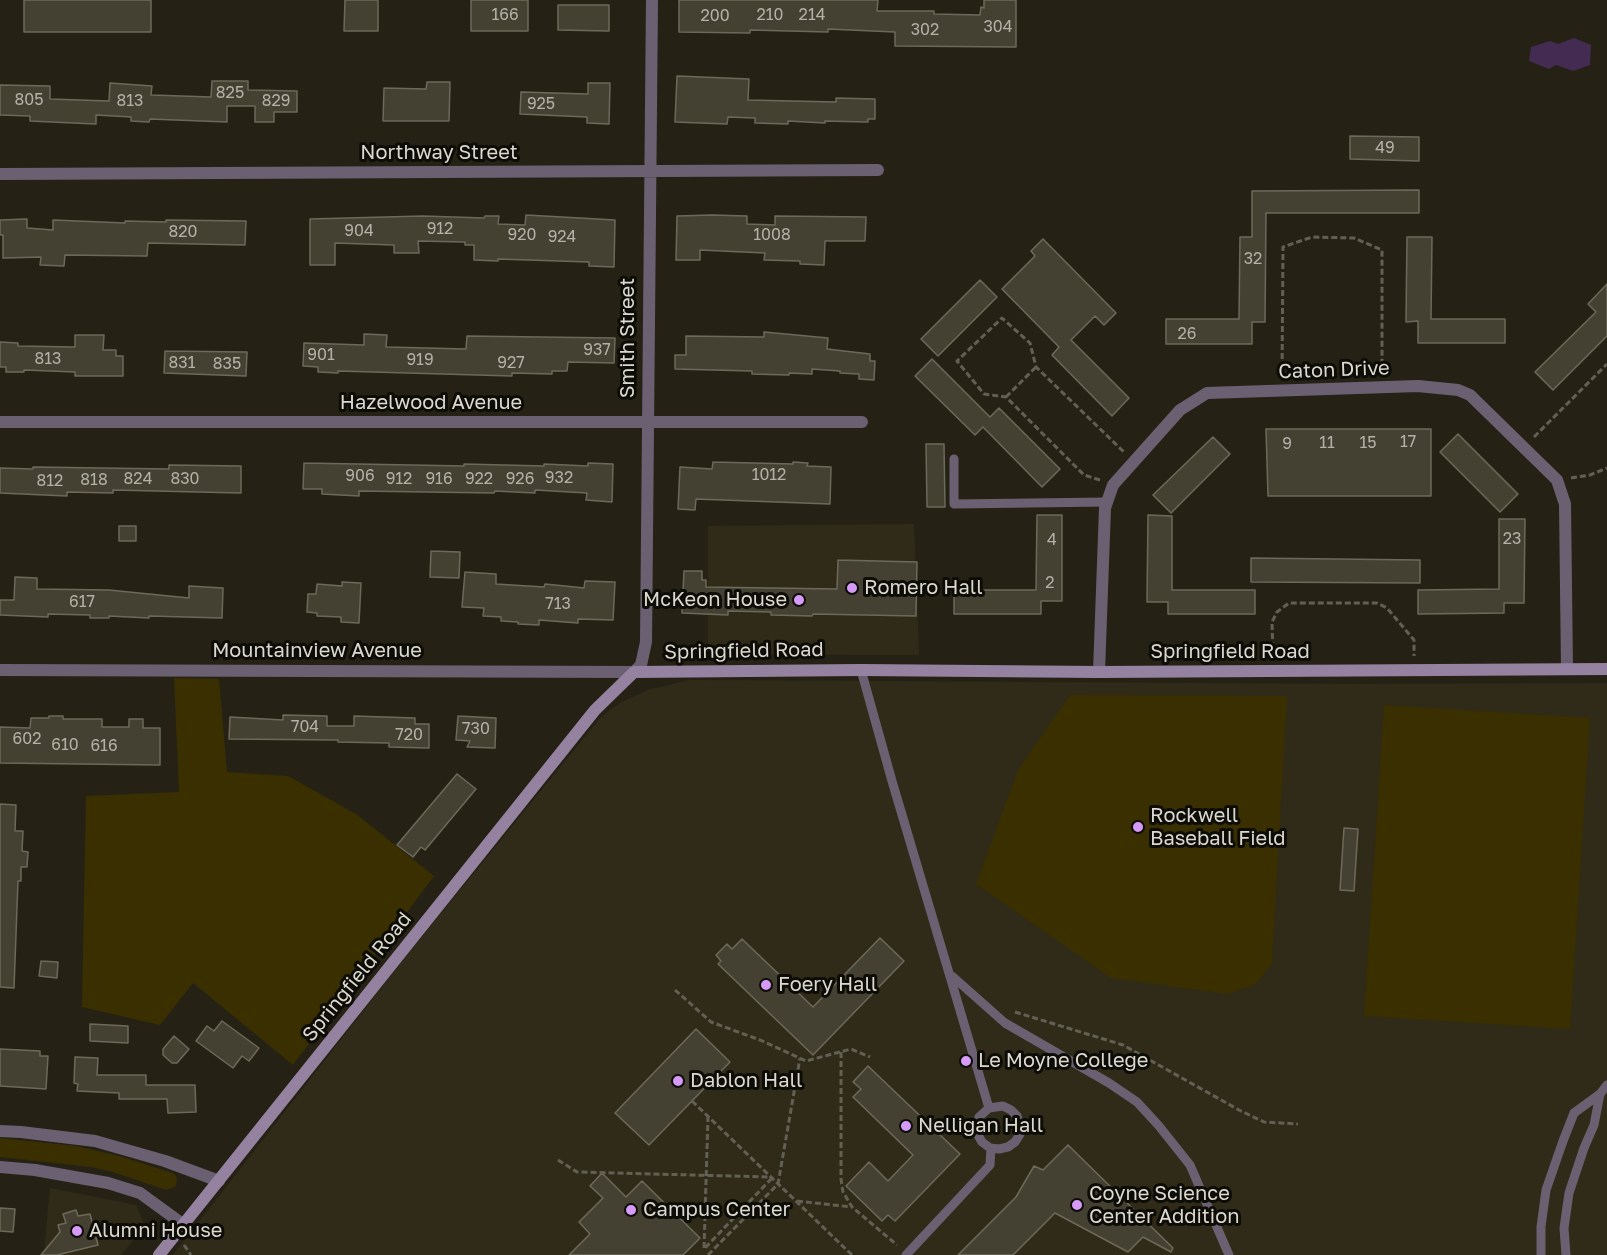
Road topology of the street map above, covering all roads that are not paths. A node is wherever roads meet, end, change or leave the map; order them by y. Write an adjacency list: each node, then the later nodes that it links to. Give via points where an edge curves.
1 (652, 0): 3 (street, Smith Street)
2 (878, 170): 3 (street, Northway Street)
3 (649, 172): 4 (street, Northway Street); 6 (street, Smith Street)
4 (0, 174)
5 (0, 422): 6 (street, Hazelwood Avenue)
6 (647, 422): 7 (street, Hazelwood Avenue); 14 (street, Smith Street, via 646,642 641,665)
7 (862, 422)
8 (954, 459): 9 (lane, via 954,504)
9 (1107, 502): 11 (street, Caton Drive, via 1113,485 1180,410 1207,393 1418,386 1470,394 1557,480 1565,504); 15 (street, Caton Drive)
10 (861, 669): 14 (street, Springfield Road); 15 (street, Springfield Road); 16 (lane)
11 (1567, 669): 12 (street, Springfield Road); 15 (street, Springfield Road)
12 (1607, 669)
13 (0, 670): 14 (street, Mountainview Avenue)
14 (634, 672): 23 (street, Springfield Road, via 595,710)
15 (1100, 672)
16 (950, 975): 19 (lane); 27 (lane, via 1005,1023 1137,1102 1190,1165)
17 (1607, 1085): 18 (lane)
18 (1604, 1094): 28 (lane, via 1574,1113 1546,1190); 29 (lane, via 1569,1193 1564,1228)
19 (989, 1108): 21 (lane, via 977,1125 982,1142); 21 (lane, via 1003,1106 1011,1110 1020,1125 1015,1142 1008,1147)
20 (0, 1131): 23 (street, via 95,1141)
21 (991, 1148): 25 (lane, via 990,1165)
22 (0, 1167): 24 (street, via 119,1187 140,1194)
23 (219, 1181): 24 (street, Springfield Road)
24 (184, 1225): 26 (street, Springfield Road)
25 (907, 1254)
26 (159, 1255)
27 (1230, 1255)
28 (1541, 1255)
29 (1566, 1255)

